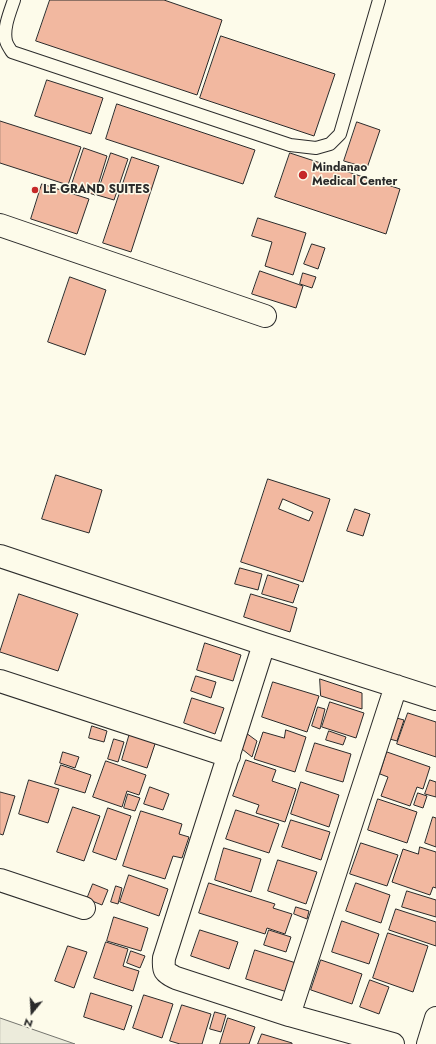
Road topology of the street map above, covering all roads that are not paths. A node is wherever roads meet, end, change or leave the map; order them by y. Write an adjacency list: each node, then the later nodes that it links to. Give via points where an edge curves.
1 (14, 0): 3 (lane)
2 (379, 0): 3 (lane, via 340,134 330,144 316,148 290,145 12,52 6,42)
3 (4, 15)
4 (0, 225): 5 (street)
5 (265, 316)
6 (0, 556): 7 (street)
7 (264, 644): 9 (street); 11 (street)
8 (0, 681): 11 (street)
9 (396, 686): 10 (street); 14 (street)
10 (436, 699)
11 (229, 756): 14 (street, via 163,967 176,978)
12 (0, 880): 13 (street)
13 (84, 908)
14 (289, 1015): 16 (street)
15 (436, 1018): 17 (street)
16 (393, 1044)
17 (428, 1044)

